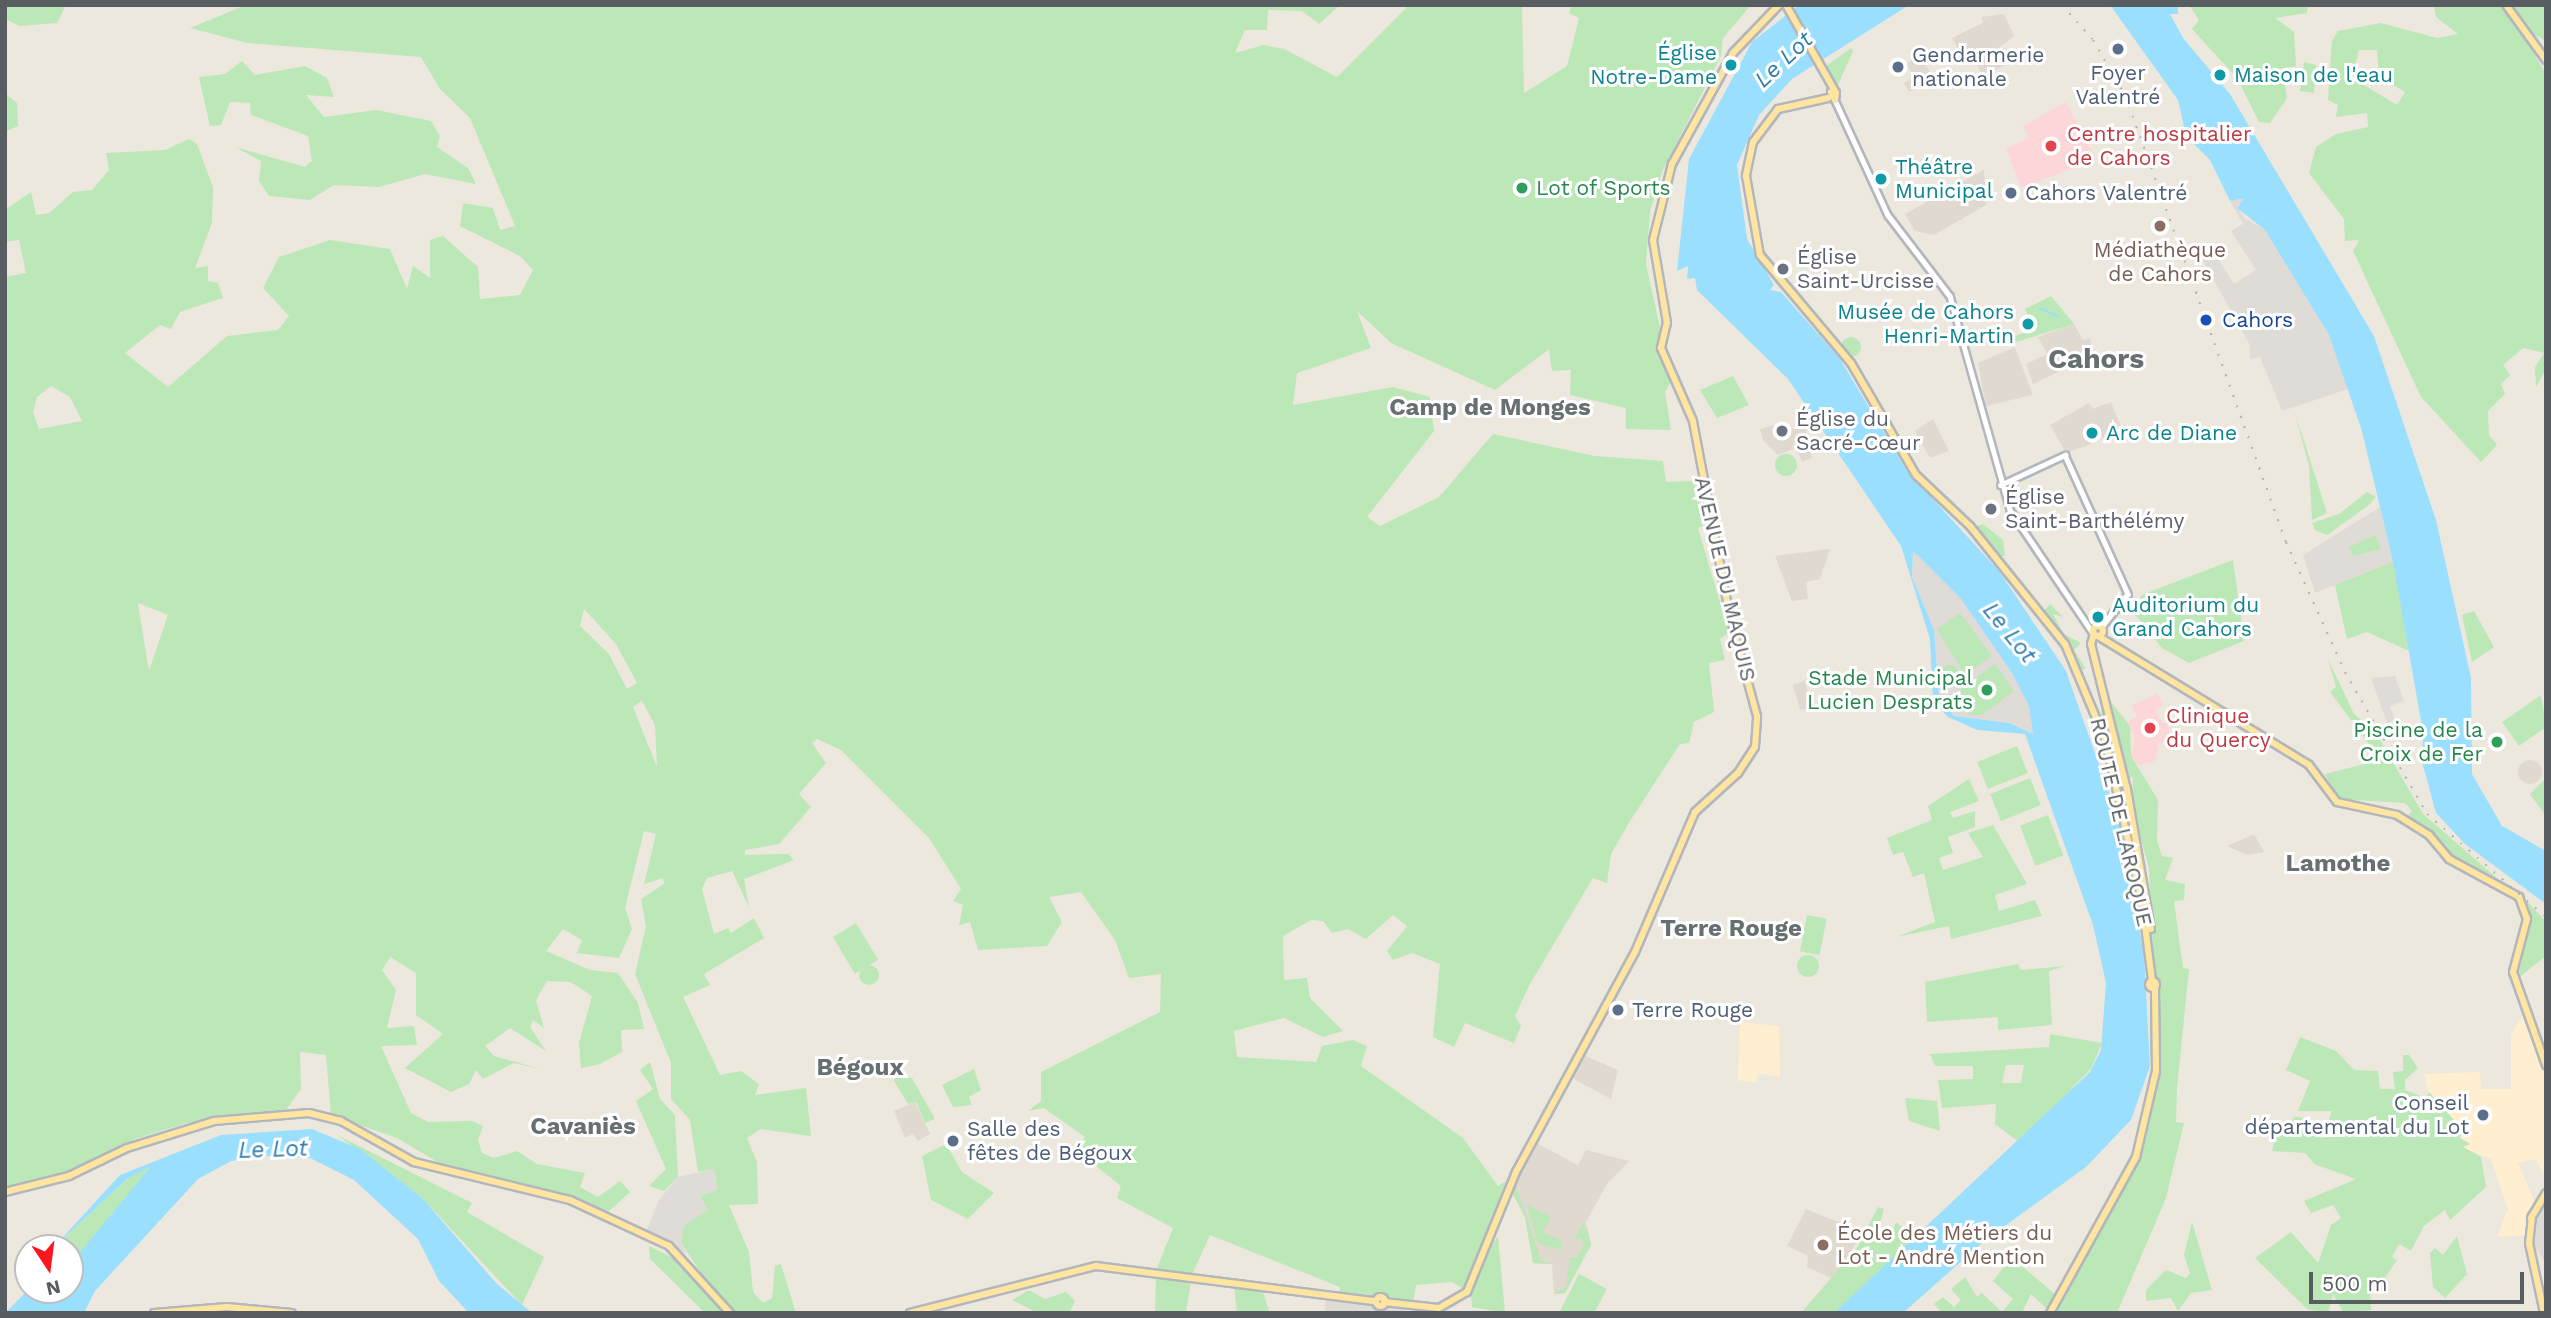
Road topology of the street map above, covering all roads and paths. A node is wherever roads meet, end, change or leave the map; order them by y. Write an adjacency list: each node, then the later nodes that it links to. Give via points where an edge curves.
1 (1779, 5): 17 (main road, AVENUE DU MAQUIS, via 1732,53 1672,164 1653,240 1667,323 1661,340 1693,421 1758,727 1745,765 1701,801 1636,952 1532,1140 1464,1295 1439,1308 1096,1266)
2 (2507, 5): 4 (main road)
3 (1788, 8): 5 (main road)
4 (2543, 54)
5 (1831, 96): 6 (main road, via 1894,226 1950,296); 10 (main road, ROUTE DE LAROQUE, via 1779,109 1753,142 1746,169 1761,258 1858,376 1916,475 2021,586 2065,644 2098,718 2150,953)
6 (1996, 470): 7 (main road); 8 (main road)
7 (2006, 478): 8 (main road); 9 (main road, via 2065,455 2127,601)
8 (2000, 486): 9 (main road, via 2024,536)
9 (2098, 633): 10 (main road, via 2144,883); 11 (main road, via 2309,765 2337,802 2422,829 2449,859 2522,901 2527,919 2513,972)
10 (2152, 984): 18 (main road, via 2156,1071 2136,1157)
11 (2546, 1065)
12 (5, 1192): 16 (main road, via 69,1176 191,1128 256,1114 321,1115 414,1161 570,1200 683,1255)
13 (2546, 1193): 19 (main road, via 2532,1216 2526,1244 2538,1274)
14 (154, 1313): 15 (main road, via 227,1307)
15 (292, 1313)
16 (730, 1313)
17 (910, 1313)
18 (2050, 1313)
19 (2544, 1313)

